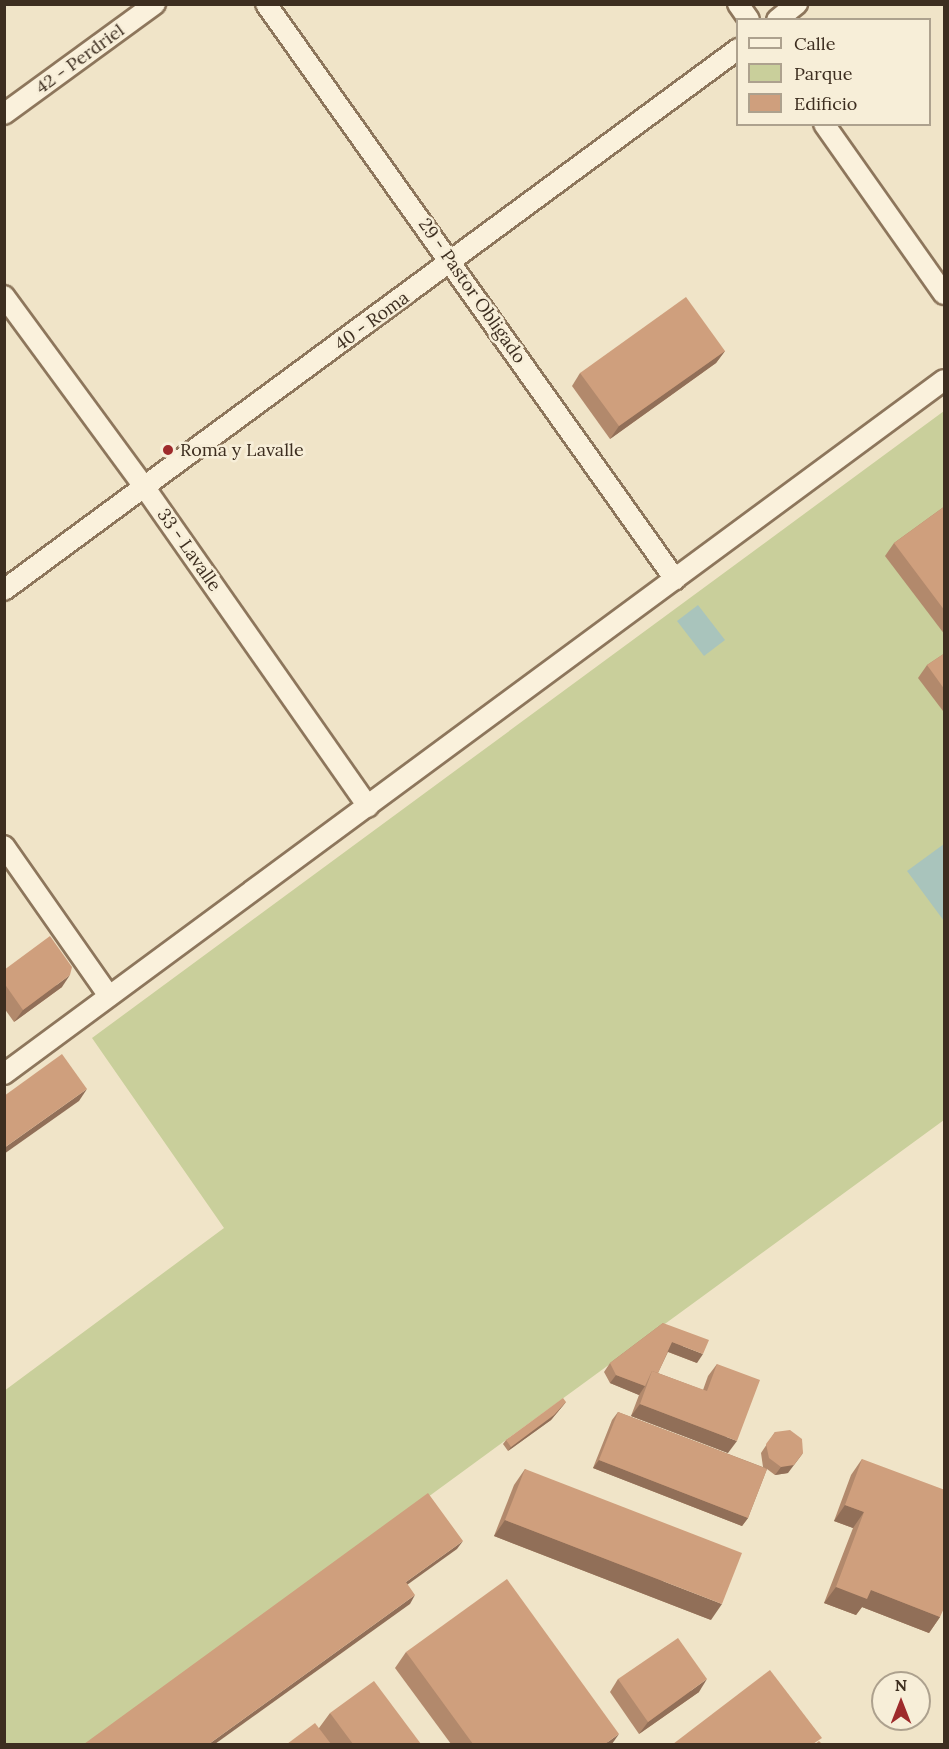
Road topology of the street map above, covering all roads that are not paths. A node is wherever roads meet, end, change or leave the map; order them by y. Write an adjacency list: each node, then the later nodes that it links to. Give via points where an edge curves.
1 (154, 4): 8 (street, 42 - Perdriel)
2 (266, 4): 10 (street, 29 - Pastor Obligado)
3 (738, 4): 5 (street)
4 (797, 4): 6 (street)
5 (748, 18)
6 (780, 18)
7 (736, 50): 10 (street, 40 - Roma)
8 (4, 114)
9 (825, 126): 11 (street)
10 (453, 262): 14 (street, 40 - Roma); 15 (street, 29 - Pastor Obligado)
11 (945, 294)
12 (4, 296): 14 (street, 33 - Lavalle)
13 (945, 380): 15 (street)
14 (145, 488): 16 (street, 40 - Roma); 17 (street, 33 - Lavalle)
15 (675, 579): 17 (street)
16 (4, 590)
17 (369, 807): 19 (street)
18 (4, 846): 19 (street)
19 (108, 996): 20 (street)
20 (4, 1074)

